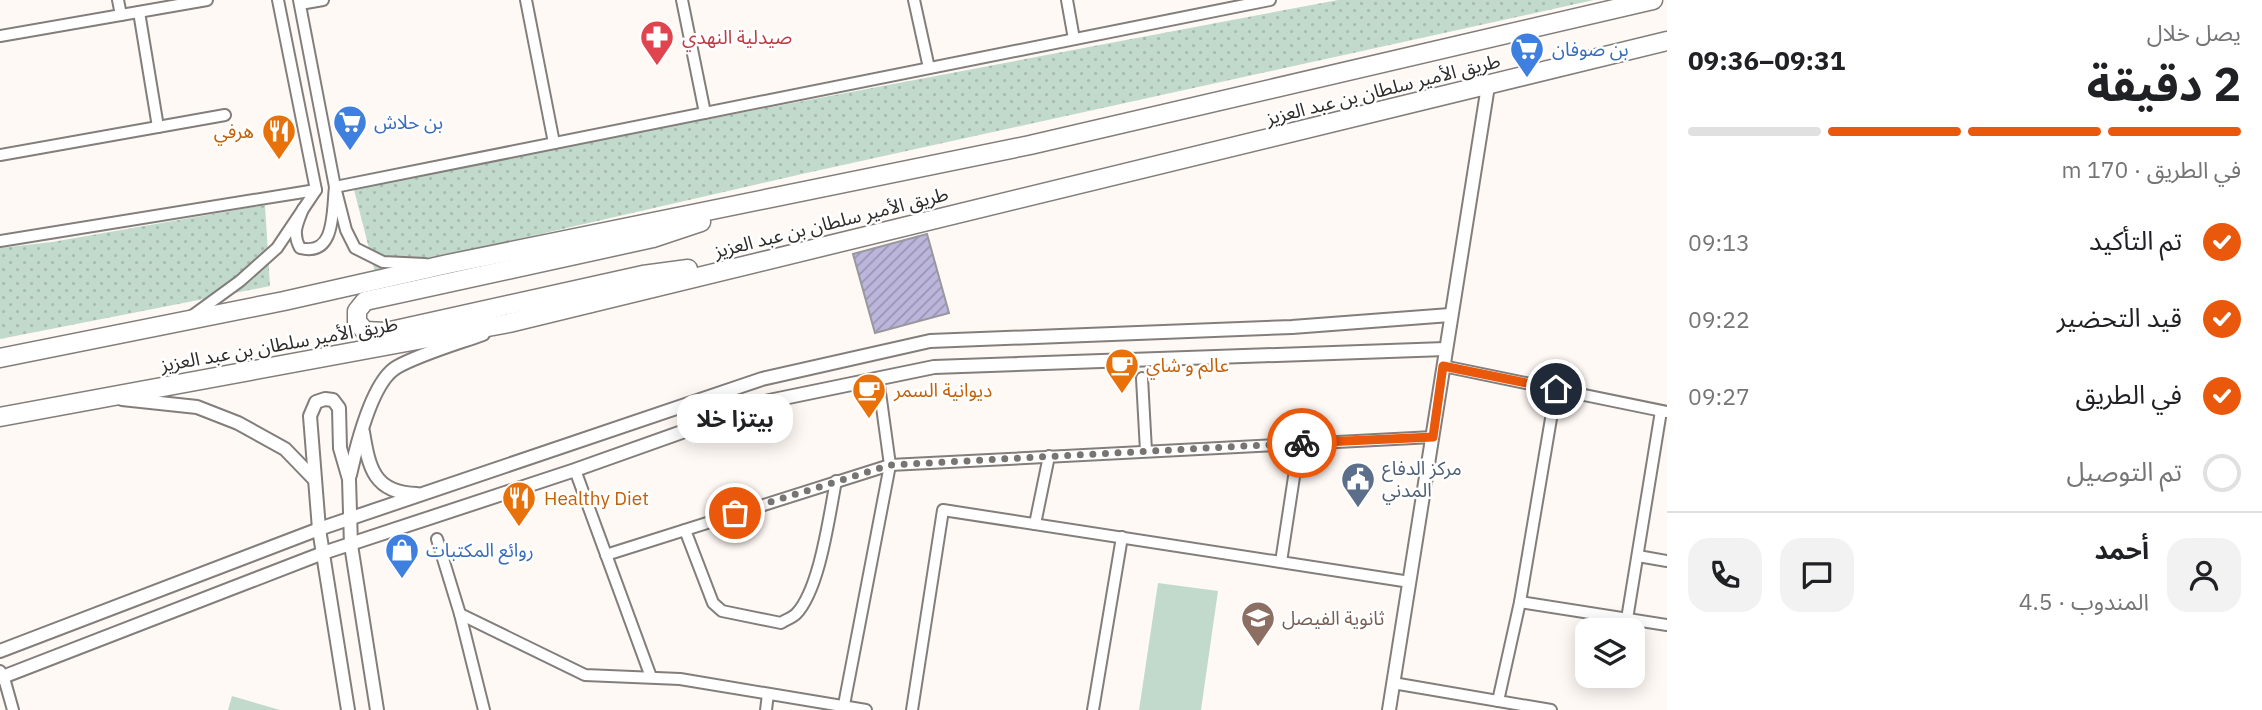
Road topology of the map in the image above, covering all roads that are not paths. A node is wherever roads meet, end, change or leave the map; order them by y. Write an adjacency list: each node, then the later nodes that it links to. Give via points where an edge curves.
1 (118, 0): 14 (street)
2 (206, 0): 11 (street)
3 (278, 0): 26 (street)
4 (323, 0): 12 (street)
5 (526, 0): 23 (street)
6 (682, 0): 20 (street)
7 (914, 0): 18 (street)
8 (1067, 0): 16 (street)
9 (1270, 0): 16 (street)
10 (1653, 0): 27 (highway, طريق الأمير سلطان بن عبد العزيز, via 1030,145)
11 (191, 1): 13 (street)
12 (300, 2): 25 (street)
13 (139, 12): 14 (street); 22 (street)
14 (121, 15): 15 (street)
15 (0, 36)
16 (1074, 39): 18 (street)
17 (1667, 41): 19 (highway, طريق الأمير سلطان بن عبد العزيز)
18 (929, 68): 20 (street)
19 (1488, 86): 30 (highway, طريق الأمير سلطان بن عبد العزيز); 32 (street)
20 (705, 113): 23 (street)
21 (225, 116): 22 (street)
22 (158, 127): 24 (street)
23 (554, 143): 25 (street)
24 (0, 155)
25 (335, 187): 28 (street, via 329,233 321,247 312,251 300,248 295,238); 31 (street, via 355,248 383,262)
26 (316, 190): 28 (street); 29 (street)
27 (781, 196): 30 (highway, via 653,238 365,301 357,311 358,322 365,331 386,332 643,275); 31 (highway, طريق الأمير سلطان بن عبد العزيز)
28 (303, 209): 33 (street, via 276,248)
29 (0, 241)
30 (780, 256): 34 (highway, طريق الأمير سلطان بن عبد العزيز)
31 (448, 264): 33 (highway, طريق الأمير سلطان بن عبد العزيز)
32 (1450, 315): 35 (street); 54 (street, via 1292,327 930,341 762,379)
33 (185, 321): 36 (highway, طريق الأمير سلطان بن عبد العزيز)
34 (509, 323): 41 (highway, طريق الأمير سلطان بن عبد العزيز); 44 (street, via 395,368 373,397)
35 (1445, 349): 37 (street); 38 (street, via 934,367)
36 (0, 358)
37 (1443, 366): 40 (street); 45 (street)
38 (878, 378): 49 (street); 50 (street, via 769,401)
39 (1142, 378): 47 (street)
40 (1556, 389): 42 (street); 68 (street)
41 (104, 397): 43 (highway, طريق الأمير سلطان بن عبد العزيز); 52 (street, via 197,407 238,423 285,449)
42 (1664, 411): 64 (street)
43 (0, 417)
44 (363, 427): 51 (street); 54 (street, via 368,465 384,484 400,494)
45 (1433, 437): 46 (street); 67 (street)
46 (1299, 444): 47 (street); 66 (street)
47 (1146, 451): 48 (street)
48 (1049, 456): 49 (street); 56 (street)
49 (890, 465): 53 (street); 80 (street)
50 (575, 470): 61 (street); 63 (street)
51 (349, 479): 52 (street, via 340,448 339,408 325,399 316,402 310,416); 55 (street)
52 (315, 480): 57 (street)
53 (836, 481): 58 (street); 58 (street, via 811,588 795,614 781,623 722,611 713,603)
54 (424, 494): 55 (street)
55 (350, 520): 57 (street); 61 (street)
56 (1035, 524): 59 (street); 87 (street, via 943,510)
57 (318, 529): 62 (street); 74 (street)
58 (685, 530): 63 (street)
59 (1122, 537): 66 (street); 88 (street)
60 (437, 539): 69 (street)
61 (351, 545): 62 (street); 83 (street)
62 (323, 553): 75 (street); 82 (street)
63 (606, 555): 76 (street)
64 (1638, 555): 65 (street); 71 (street)
65 (1667, 561)
66 (1281, 562): 67 (street)
67 (1409, 582): 77 (street)
68 (1520, 603): 70 (street); 79 (street)
69 (460, 614): 76 (street, via 585,676); 84 (street)
70 (1621, 618)
71 (1628, 618)
72 (1645, 622): 73 (street)
73 (1667, 625)
74 (0, 650)
75 (1, 676): 81 (street)
76 (652, 677): 78 (street)
77 (1393, 683): 79 (street); 89 (street)
78 (768, 694): 80 (street); 85 (street)
79 (1498, 701): 90 (street)
80 (843, 708): 86 (street)
81 (13, 710)
82 (348, 710)
83 (377, 710)
84 (484, 710)
85 (766, 710)
86 (866, 710)
87 (912, 710)
88 (1093, 710)
89 (1389, 710)
90 (1551, 710)

